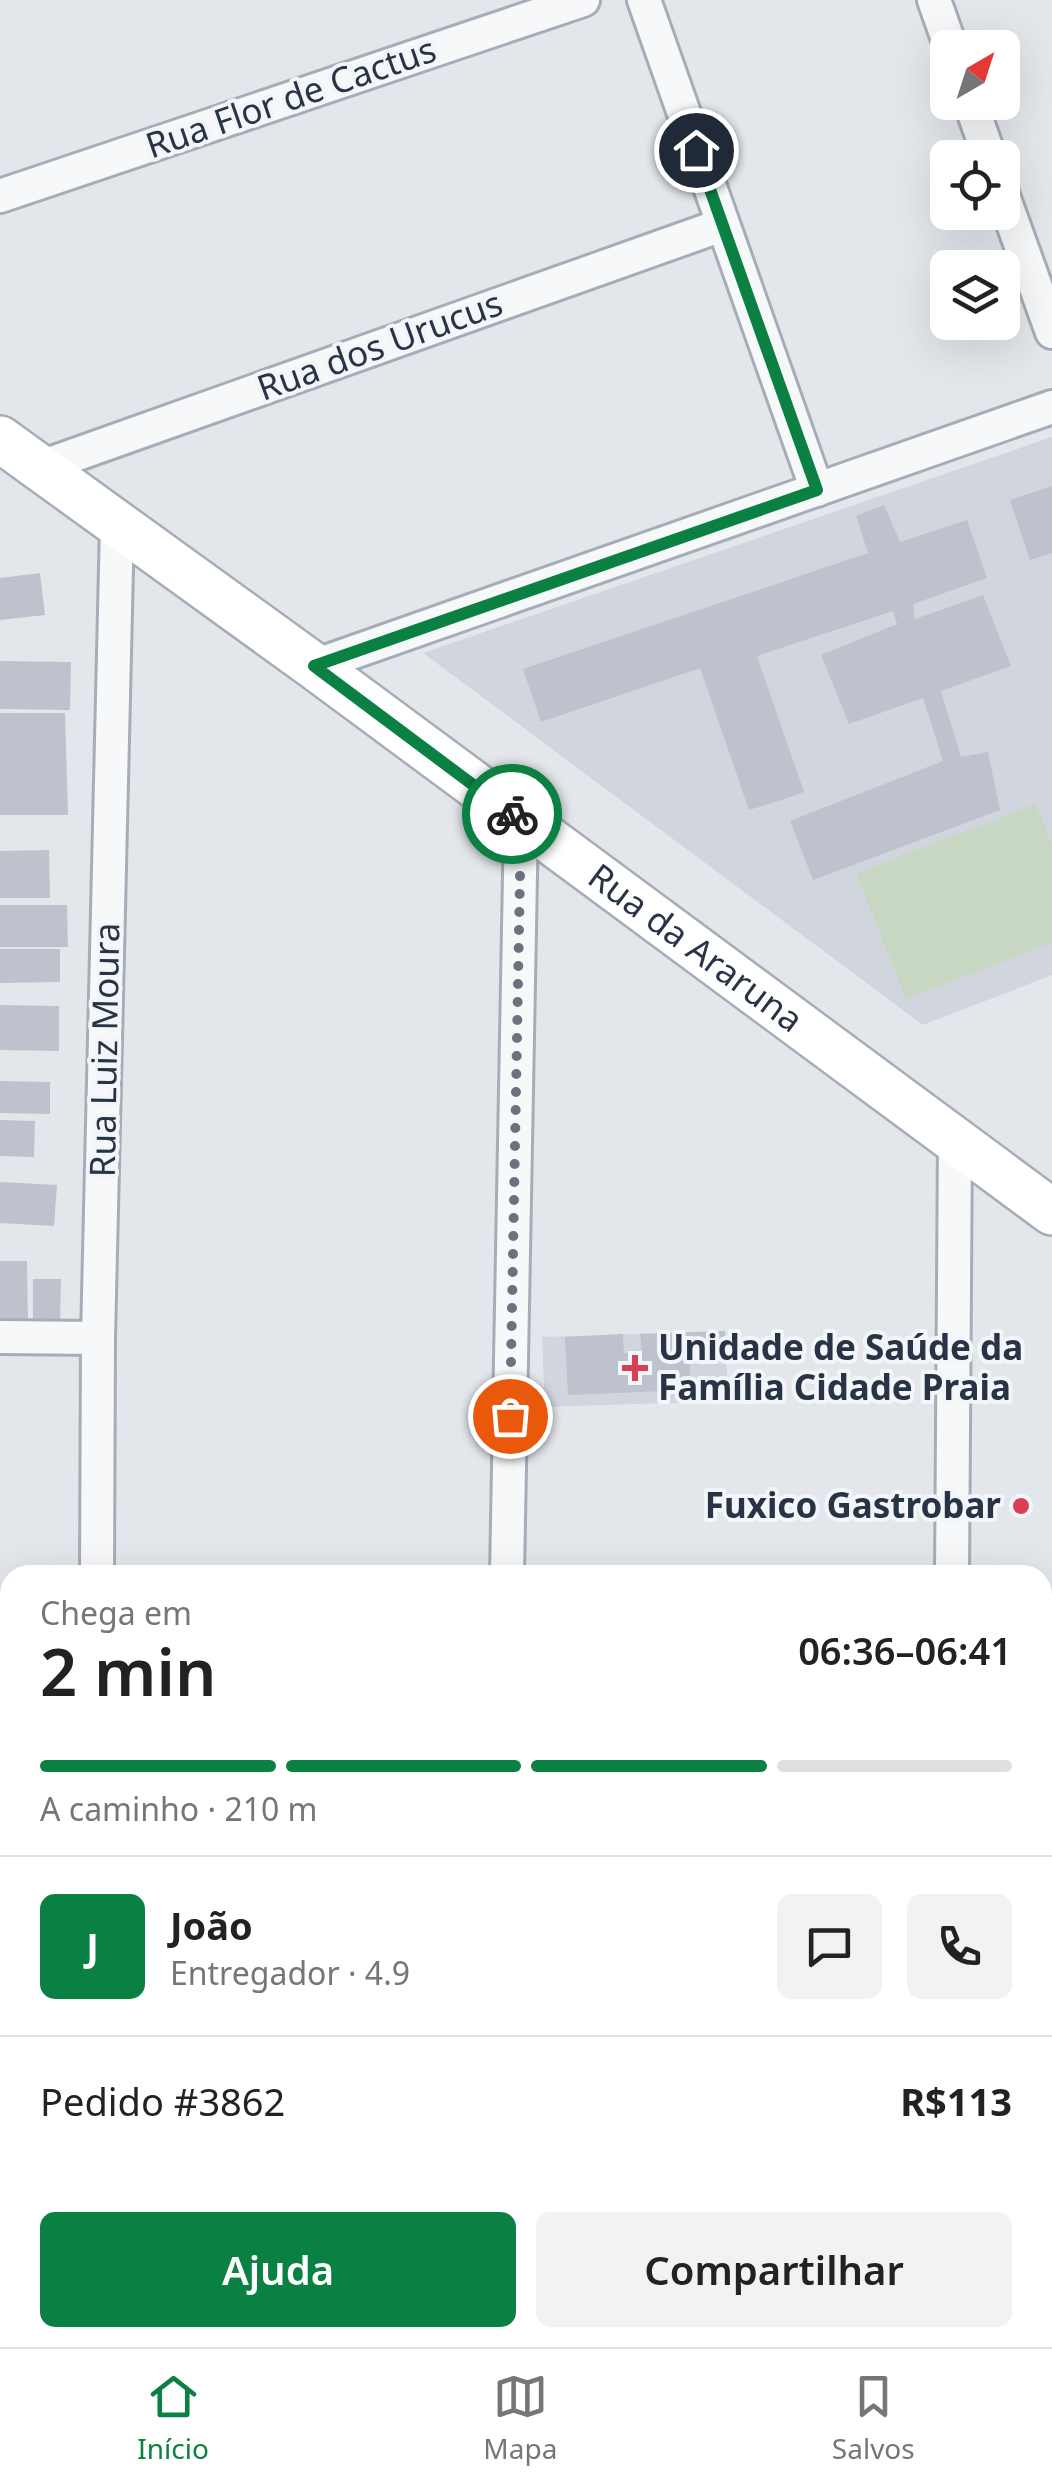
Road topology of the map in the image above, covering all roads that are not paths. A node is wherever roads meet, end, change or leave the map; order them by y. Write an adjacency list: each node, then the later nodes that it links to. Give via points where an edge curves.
1 (582, 0): 5 (street, Rua Flor de Cactus)
2 (644, 0): 6 (street)
3 (934, 0): 4 (street)
4 (944, 30)
5 (0, 196)
6 (722, 225): 11 (street, Rua dos Urucus); 12 (street)
7 (1015, 230): 8 (street)
8 (1052, 332)
9 (1052, 408): 12 (street)
10 (0, 439): 11 (street, Rua da Araruna)
11 (38, 468): 13 (street, Rua da Araruna)
12 (817, 490): 14 (street)
13 (117, 525): 14 (street, Rua da Araruna); 19 (street, Rua Luiz Moura)
14 (314, 666): 15 (street, Rua da Araruna)
15 (521, 821): 16 (street, Rua da Araruna); 21 (street)
16 (955, 1139): 17 (street, Rua da Araruna); 22 (street)
17 (1052, 1212)
18 (0, 1337): 19 (street)
19 (98, 1338): 20 (street, Rua Luiz Moura)
20 (97, 1565)
21 (507, 1565)
22 (952, 1565)

